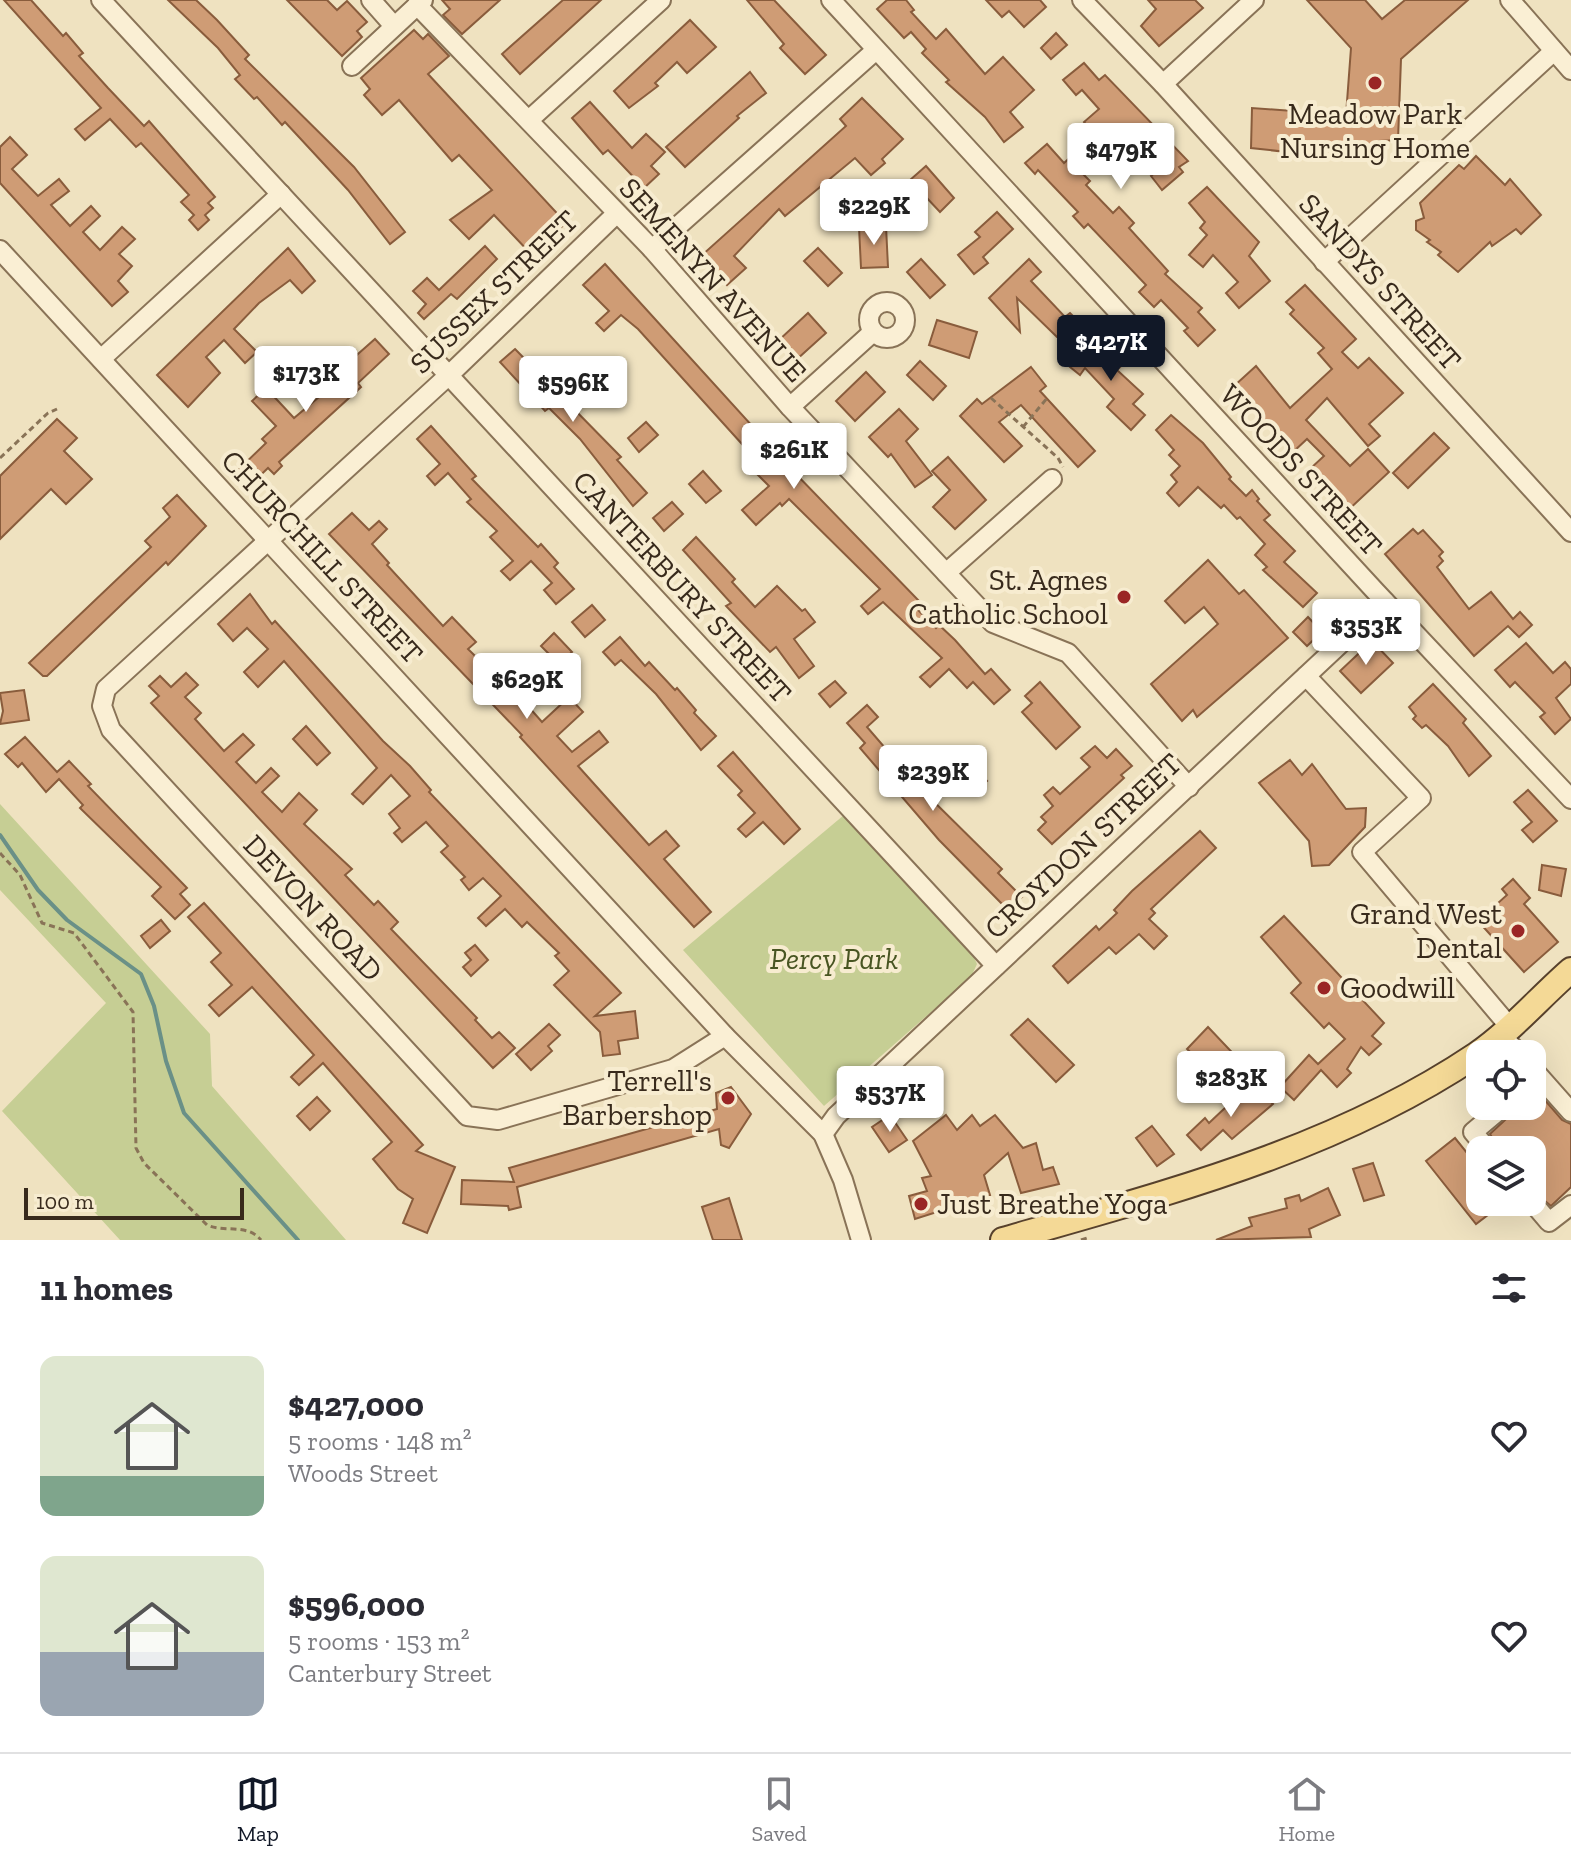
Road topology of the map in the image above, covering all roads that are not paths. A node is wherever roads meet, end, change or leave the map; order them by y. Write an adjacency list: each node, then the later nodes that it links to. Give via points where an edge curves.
1 (101, 0): 16 (street, CANTERBURY STREET)
2 (371, 0): 9 (street)
3 (661, 0): 15 (street)
4 (1082, 0): 14 (street, SANDYS STREET)
5 (1254, 0): 14 (street)
6 (1510, 0): 11 (street)
7 (420, 3): 9 (street); 15 (street, SEMENYN AVENUE)
8 (840, 3): 10 (street, WOODS STREET)
9 (394, 26): 12 (street)
10 (876, 50): 18 (street); 29 (street, WOODS STREET)
11 (1554, 51): 13 (street); 20 (street)
12 (352, 66)
13 (1571, 70)
14 (1163, 84): 20 (street, SANDYS STREET)
15 (530, 119): 17 (street, SEMENYN AVENUE)
16 (281, 194): 22 (street); 23 (street, CANTERBURY STREET)
17 (616, 214): 18 (street, SEMENYN AVENUE); 23 (street, SUSSEX STREET)
18 (652, 249): 24 (street, SEMENYN AVENUE)
19 (0, 250): 22 (street, CHURCHILL STREET)
20 (1324, 262): 26 (street, SANDYS STREET)
21 (873, 332): 24 (street)
22 (101, 359): 27 (street, CHURCHILL STREET)
23 (448, 376): 27 (street, SUSSEX STREET); 33 (street, CANTERBURY STREET)
24 (790, 407): 28 (street, SEMENYN AVENUE)
25 (1052, 479): 28 (street)
26 (1571, 532)
27 (270, 541): 36 (street, CHURCHILL STREET); 36 (street, DEVON ROAD, via 106,689 102,706 111,730 467,1116 498,1120 673,1069)
28 (946, 573): 31 (street, SEMENYN AVENUE, via 993,623 1068,653)
29 (1385, 602): 30 (street, CROYDON STREET); 32 (street, WOODS STREET)
30 (1306, 676): 31 (street, CROYDON STREET); 35 (street, via 1421,798 1362,852)
31 (1189, 787): 33 (street, CROYDON STREET)
32 (1571, 799)
33 (996, 966): 41 (street, CROYDON STREET)
34 (1571, 970): 35 (main road)
35 (1504, 1030): 37 (street); 46 (main road, via 1477,1054 1317,1140 1214,1178)
36 (725, 1036): 41 (street, CHURCHILL STREET)
37 (1511, 1040)
38 (1546, 1086): 39 (street)
39 (1571, 1112)
40 (1487, 1120): 42 (street, via 1473,1132)
41 (823, 1134): 45 (street, CHURCHILL STREET)
42 (1476, 1136)
43 (1571, 1205): 44 (street, via 1549,1222)
44 (1544, 1216)
45 (861, 1240)
46 (1003, 1240)

